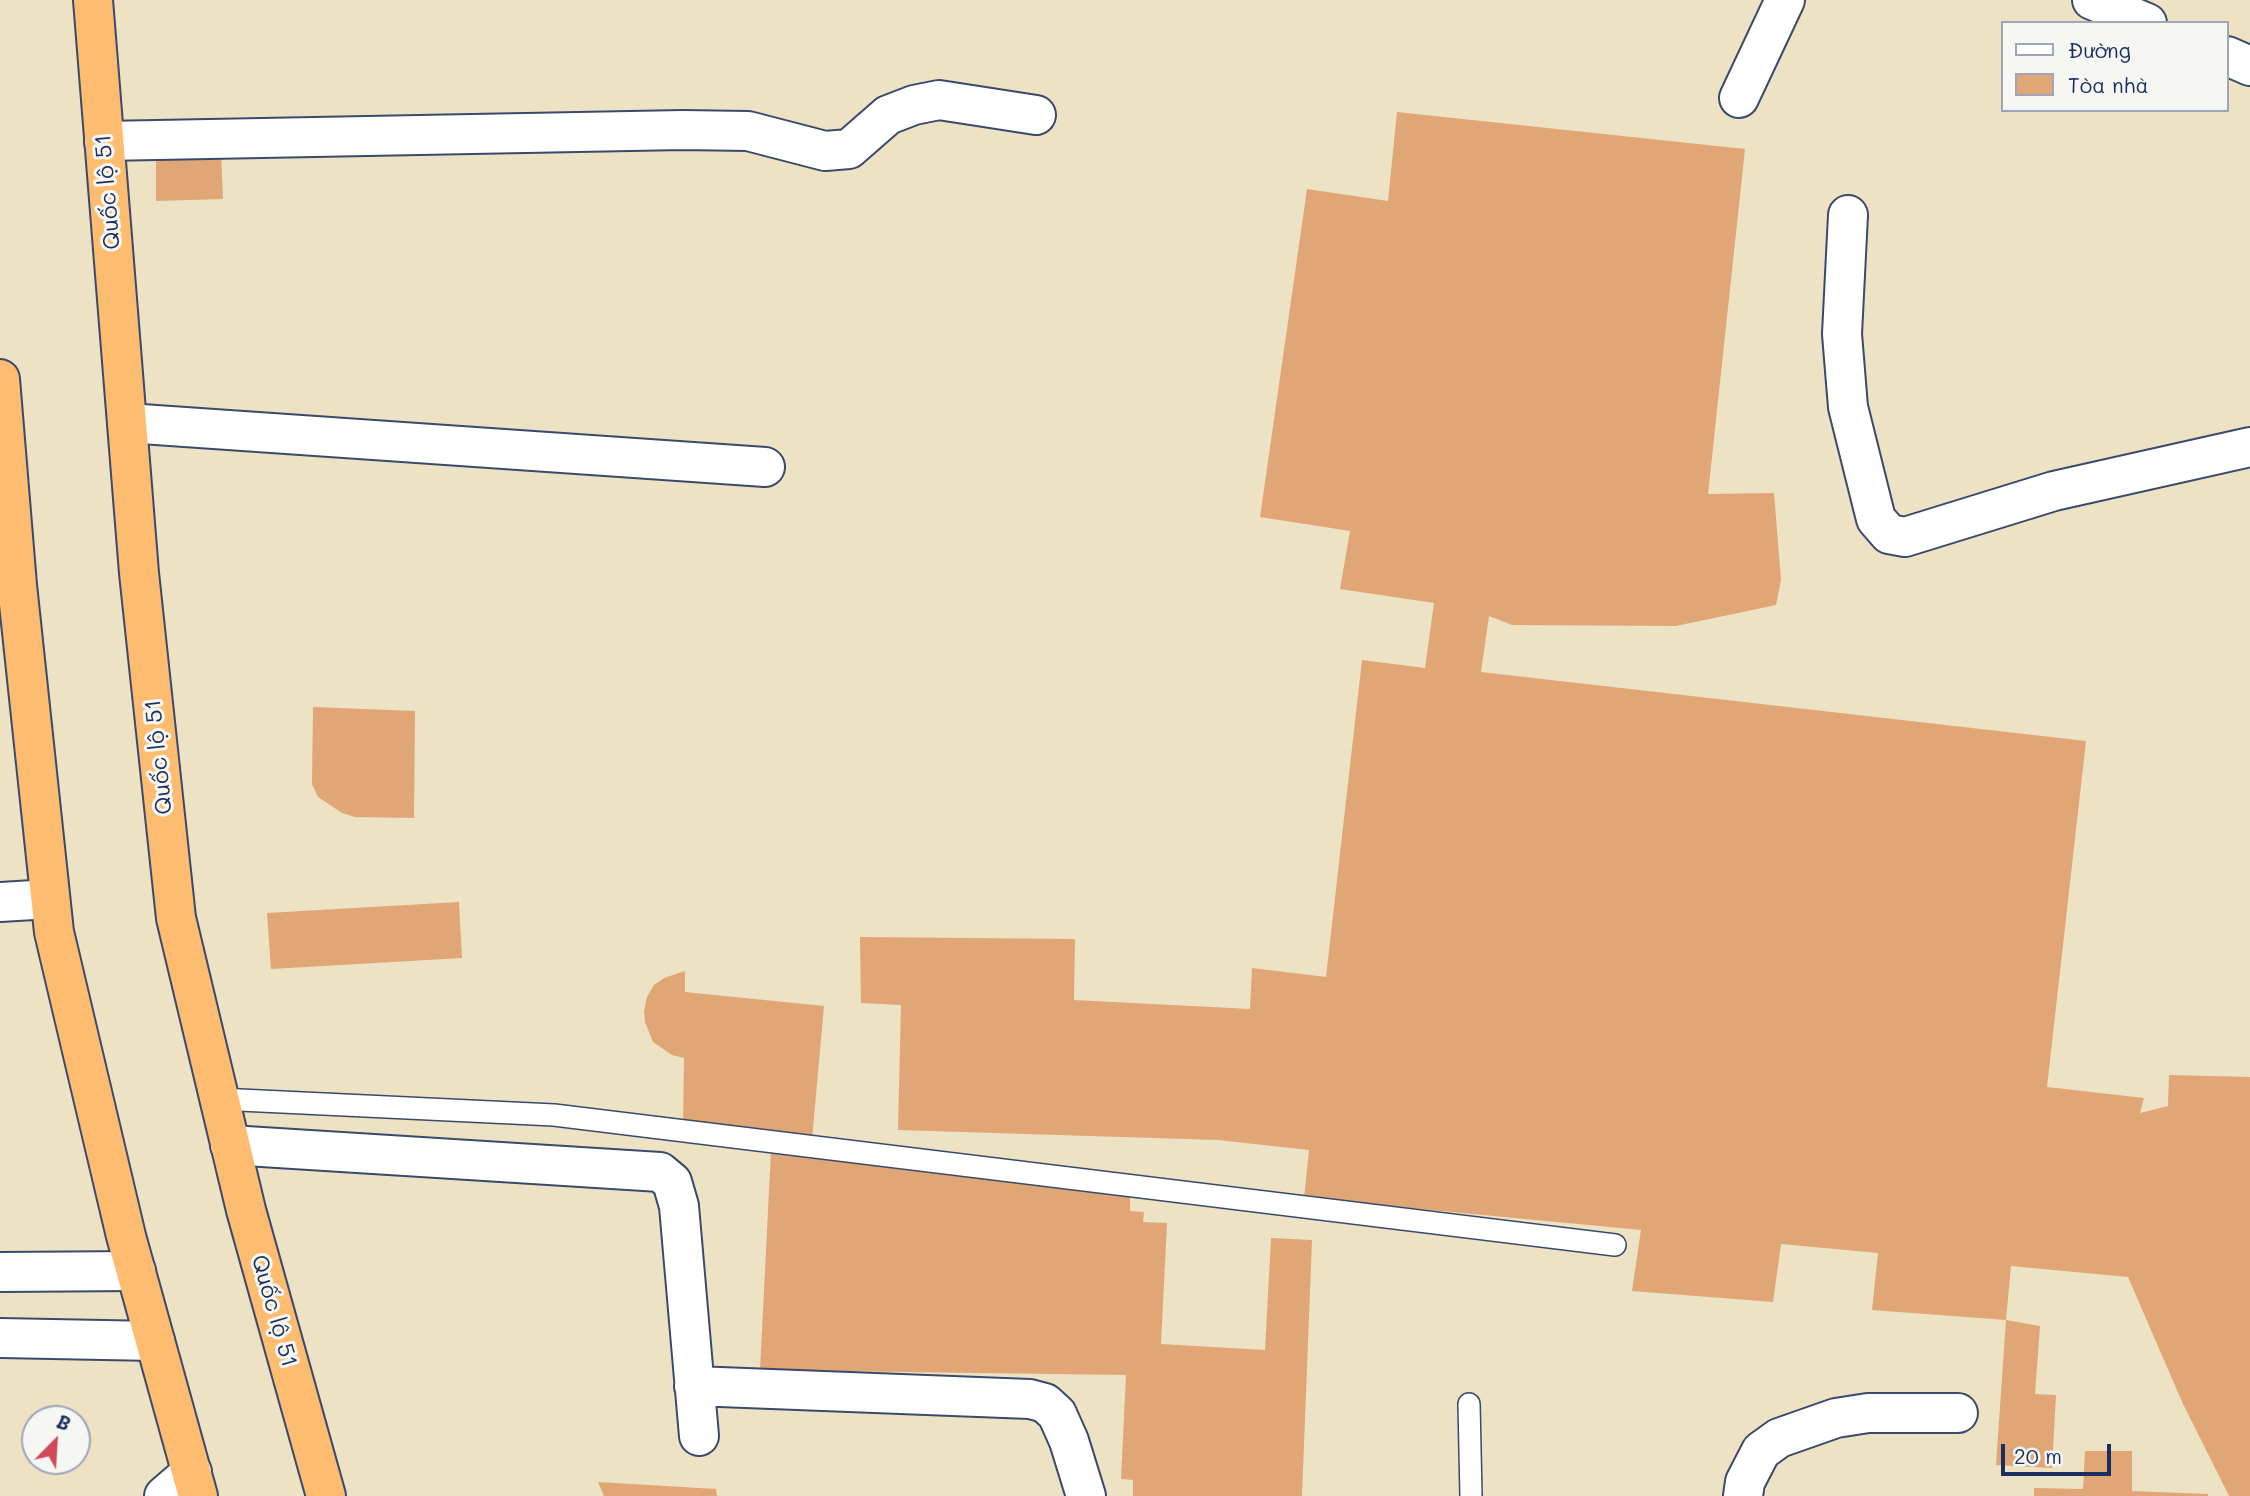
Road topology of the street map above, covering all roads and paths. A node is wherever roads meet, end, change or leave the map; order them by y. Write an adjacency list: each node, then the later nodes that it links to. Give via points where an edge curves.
1 (93, 0): 9 (highway, Quốc lộ 51)
2 (1785, 0): 7 (street)
3 (2092, 0): 4 (street)
4 (2142, 21)
5 (2229, 57): 6 (street)
6 (2250, 66)
7 (1739, 98)
8 (1036, 115): 9 (street, via 939,100 888,115 849,149 825,151 748,131 684,130)
9 (104, 141): 12 (highway, Quốc lộ 51)
10 (1848, 215): 13 (street, via 1842,334 1848,407 1875,519 1889,534 1905,537 2054,491)
11 (0, 379): 15 (highway)
12 (127, 423): 14 (street); 17 (highway, Quốc lộ 51, via 176,918)
13 (2250, 447)
14 (765, 467)
15 (50, 899): 16 (street); 20 (highway, via 54,932)
16 (0, 902)
17 (219, 1099): 18 (highway, Quốc lộ 51); 19 (lane, via 555,1115)
18 (230, 1145): 24 (street, via 660,1172 672,1182 679,1206); 29 (highway, Quốc lộ 51)
19 (1615, 1245)
20 (136, 1271): 21 (street); 23 (highway)
21 (0, 1272)
22 (0, 1338): 23 (street)
23 (155, 1340): 28 (highway)
24 (694, 1385): 27 (street); 30 (street, via 1045,1403 1057,1414 1069,1441)
25 (1469, 1404): 31 (lane)
26 (1958, 1413): 32 (street, via 1868,1413 1836,1418 1779,1438 1761,1451)
27 (699, 1436)
28 (185, 1488)
29 (326, 1496)
30 (1086, 1496)
31 (1471, 1496)
32 (1743, 1496)

